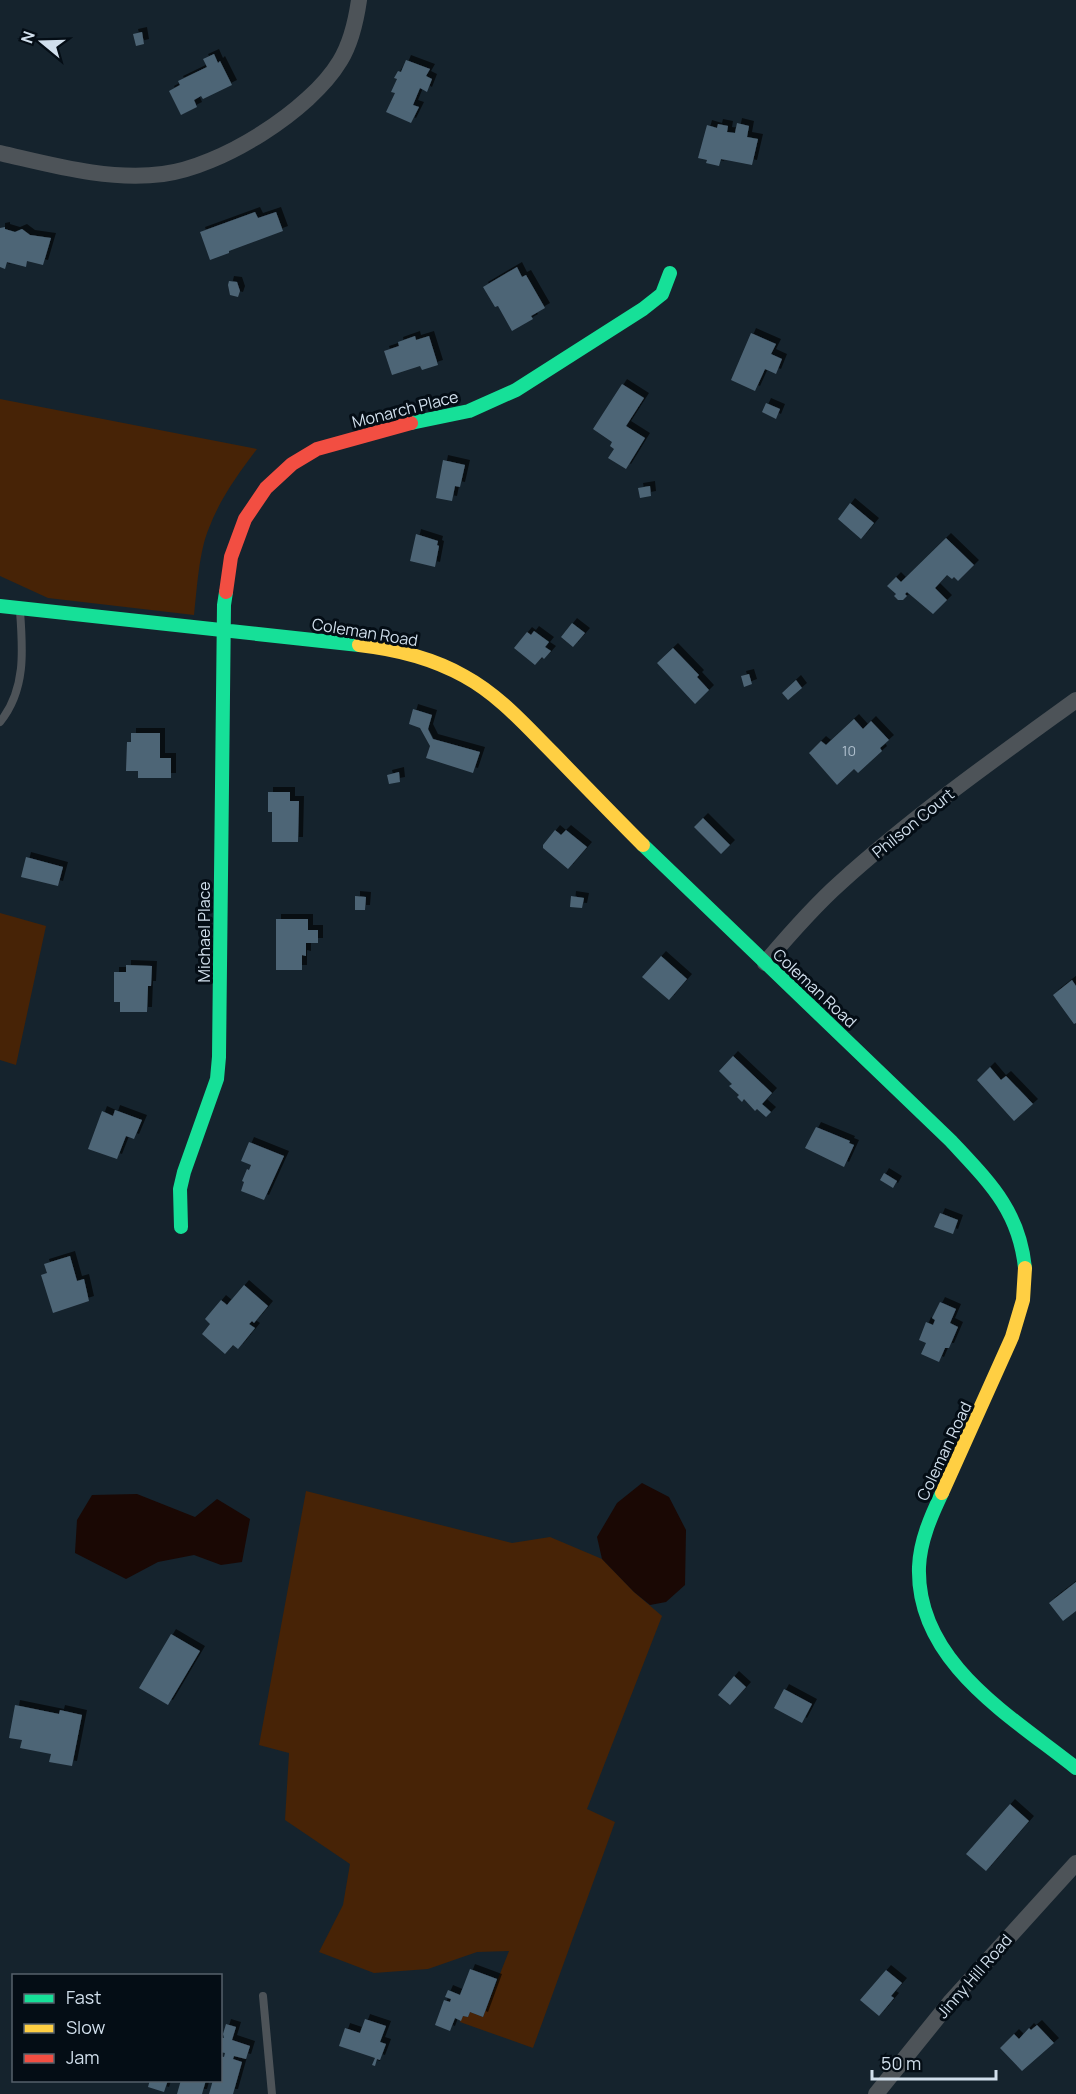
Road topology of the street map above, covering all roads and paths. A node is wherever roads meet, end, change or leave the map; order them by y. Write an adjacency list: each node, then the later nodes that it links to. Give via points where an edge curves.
1 (359, 0): 2 (street, via 341,61 316,91 241,147 203,165 163,174 105,176)
2 (0, 153)
3 (670, 273): 6 (street, Monarch Place, via 662,294 643,309 516,390 469,411 317,449 292,464 266,488 245,519 231,557)
4 (0, 606): 5 (street, Coleman Road)
5 (20, 608): 6 (street, Coleman Road); 8 (lane, via 21,674 8,712)
6 (223, 630): 9 (street, Coleman Road, via 375,647 427,659 471,679 512,711 650,853); 10 (street, Michael Place, via 219,1057 217,1079 180,1189)
7 (1076, 700): 9 (street, Philson Court, via 888,841 838,884)
8 (0, 722)
9 (765, 963): 11 (street, Coleman Road, via 988,1180 1017,1230 1025,1273 1017,1323 925,1534 919,1566 921,1597 925,1615 952,1664 976,1689)
10 (181, 1227)
11 (1076, 1768)
12 (1076, 1863): 15 (street, Jinny Hill Road, via 951,2001)
13 (263, 1996): 14 (lane)
14 (272, 2094)
15 (876, 2094)

